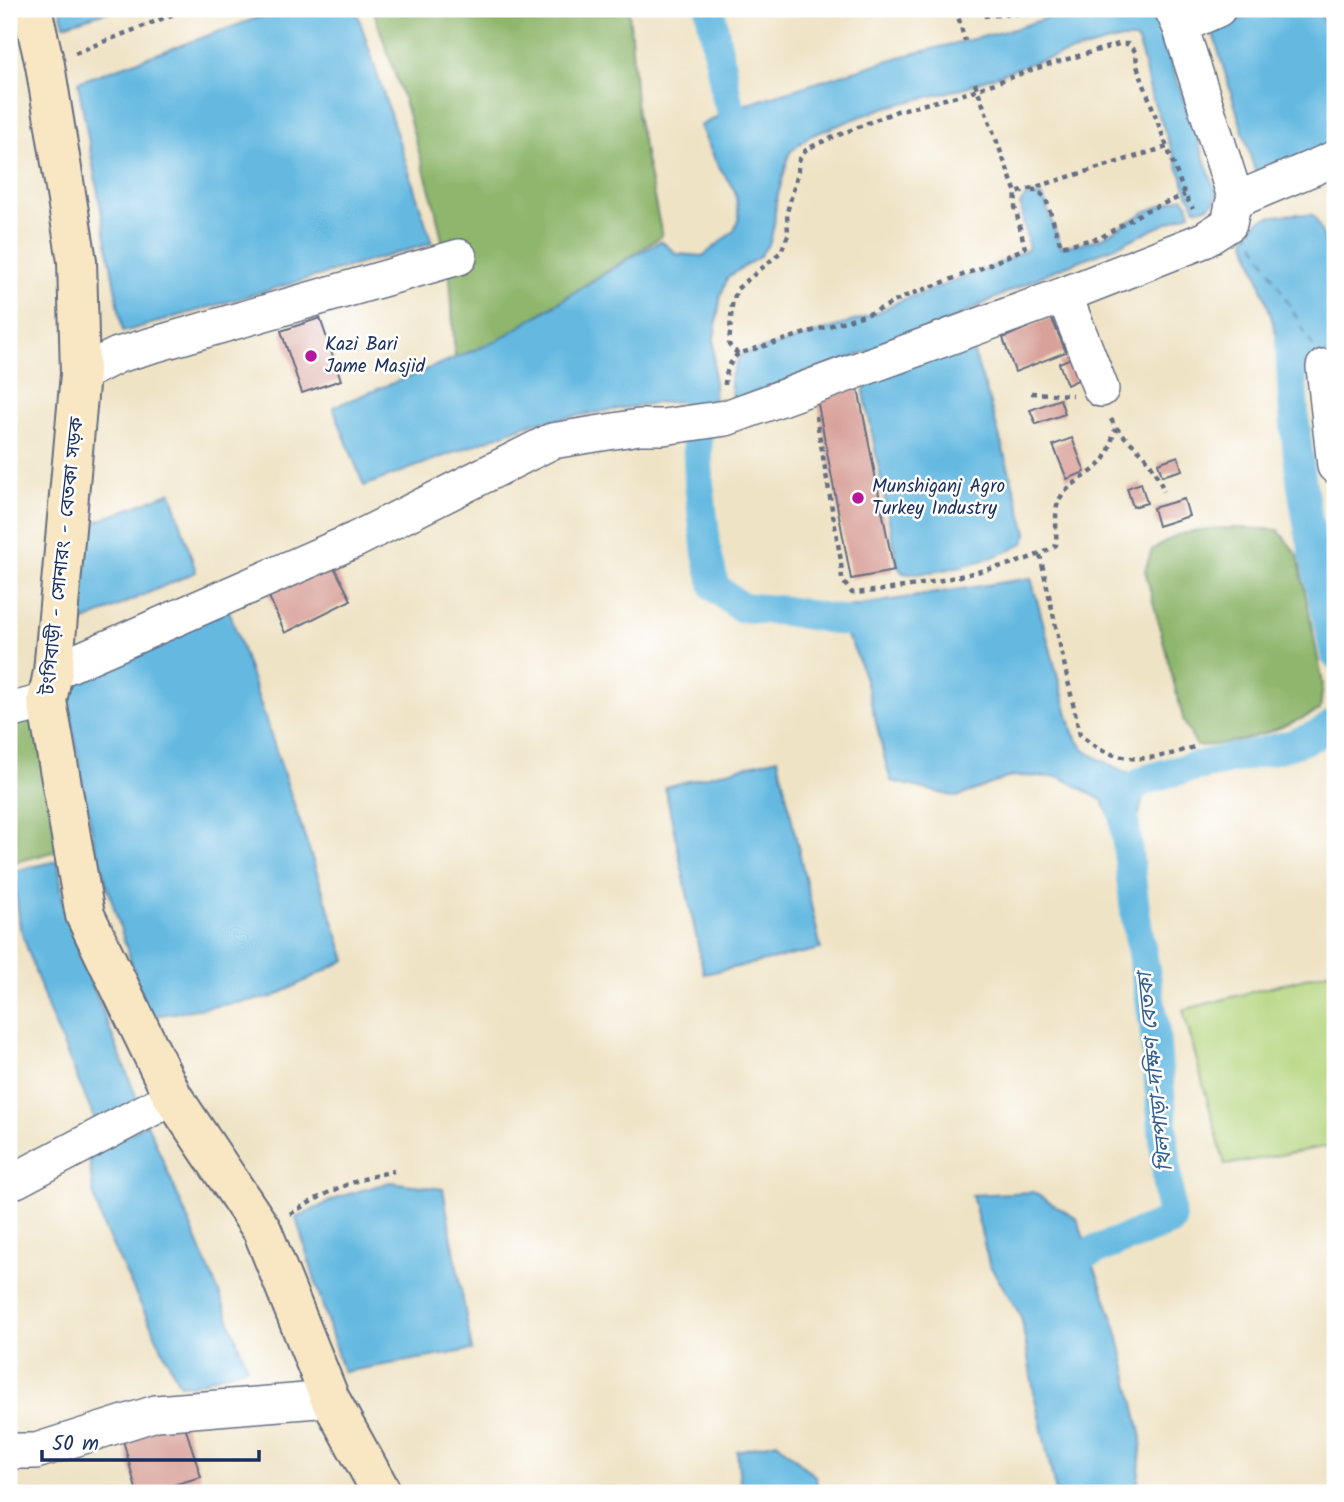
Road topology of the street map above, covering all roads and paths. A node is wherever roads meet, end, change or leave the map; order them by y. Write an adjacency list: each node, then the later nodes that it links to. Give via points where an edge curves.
1 (32, 9): 9 (street, টংগিবাড়ী - সোনারং - বেতকা সড়ক)
2 (187, 9): 9 (path)
3 (956, 9): 8 (path)
4 (978, 9): 5 (path, via 982,16 1007,16)
5 (1057, 9)
6 (1219, 9): 7 (street)
7 (1176, 17): 16 (street)
8 (965, 41)
9 (45, 65): 20 (street, টংগিবাড়ী - সোনারং - বেতকা সড়ক, via 78,261)
10 (975, 83): 11 (path)
11 (977, 89): 12 (path, via 1128,44 1136,52 1136,66); 15 (path); 15 (path, via 881,116 806,150 789,199 788,235 781,252 737,289 729,345 738,354 857,318 1025,248)
12 (1167, 147): 14 (path); 14 (path, via 1185,195 1100,237 1061,246 1046,199)
13 (1334, 159): 16 (street)
14 (1033, 188): 15 (path)
15 (1016, 193)
16 (1236, 200): 18 (street, via 1229,225 1204,240)
17 (459, 257): 20 (street, via 118,355)
18 (1064, 295): 21 (street); 27 (street, via 726,418 552,441)
19 (1324, 367): 24 (street)
20 (80, 374): 27 (street, টংগিবাড়ী - সোনারং - বেতকা সড়ক)
21 (1101, 389): 23 (path)
22 (816, 415): 26 (path, via 842,580 852,593 951,578)
23 (1115, 429): 25 (path, via 1142,453); 26 (path, via 1106,458 1063,493 1056,507 1056,545)
24 (1335, 466)
25 (1164, 491)
26 (1040, 555): 29 (path, via 1080,735 1115,756 1140,760)
27 (50, 687): 28 (street); 30 (street, টংগিবাড়ী - সোনারং - বেতকা সড়ক, via 85,915)
28 (9, 711)
29 (1197, 746)
30 (173, 1097): 32 (street); 33 (street, টংগিবাড়ী - সোনারং - বেতকা সড়ক)
31 (394, 1171): 33 (path, via 331,1190)
32 (16, 1180)
33 (261, 1230): 34 (street, টংগিবাড়ী - সোনারং - বেতকা সড়ক)
34 (330, 1399): 35 (street, via 156,1413 36,1451); 36 (street, টংগিবাড়ী - সোনারং - বেতকা সড়ক)
35 (9, 1451)
36 (382, 1493)

